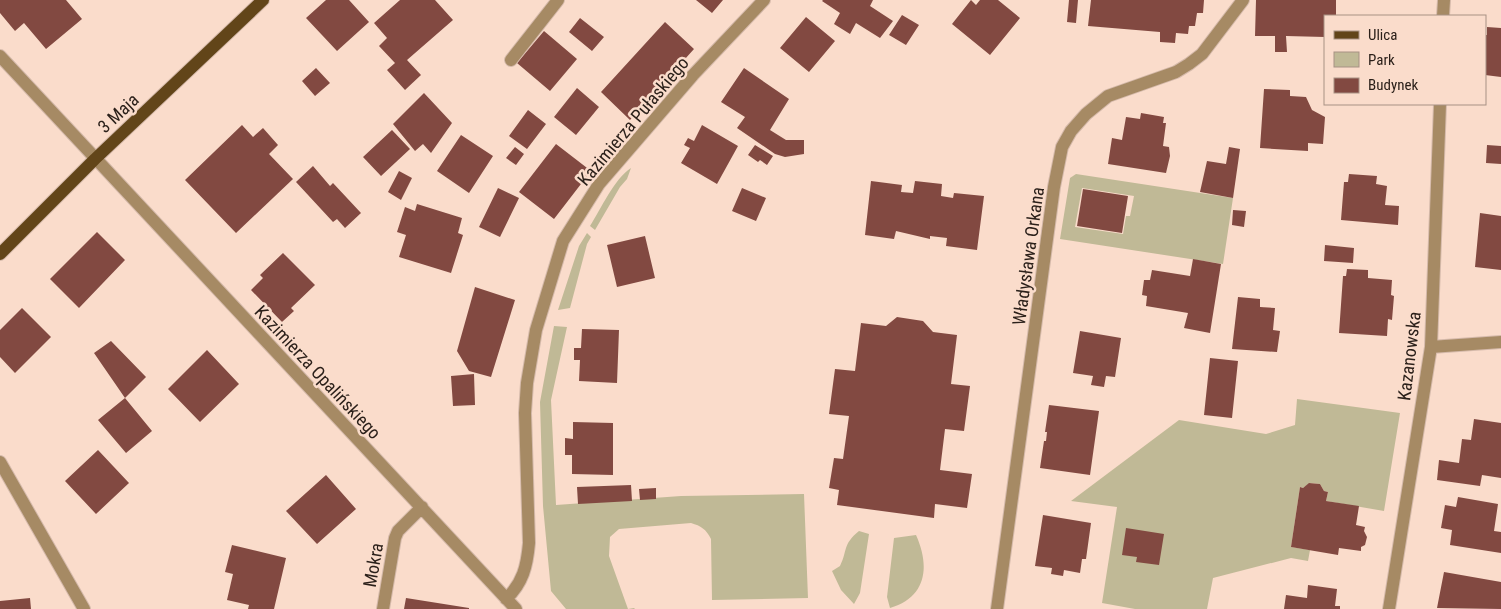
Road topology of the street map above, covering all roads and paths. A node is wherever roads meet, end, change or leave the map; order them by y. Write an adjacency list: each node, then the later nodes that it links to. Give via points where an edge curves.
1 (263, 0): 10 (main road, 3 Maja)
2 (558, 0): 8 (street)
3 (764, 0): 16 (street, Kazimierza Pułaskiego, via 693,75 599,184 563,241 536,330 527,383 528,559 516,589)
4 (1243, 0): 20 (street, Władysława Orkana, via 1202,54 1176,72 1108,96 1086,114 1062,147)
5 (1444, 0): 6 (street)
6 (1444, 15)
7 (0, 56): 10 (street, Kazimierza Opalińskiego)
8 (512, 60)
9 (1440, 105): 13 (street, Kazanowska)
10 (95, 159): 11 (main road, 3 Maja); 15 (street, Kazimierza Opalińskiego)
11 (0, 254)
12 (1501, 342): 13 (street)
13 (1431, 347): 21 (street, Kazanowska)
14 (0, 462): 17 (street)
15 (422, 507): 16 (street, Kazimierza Opalińskiego); 18 (street, Mokra, via 395,538)
16 (506, 598): 19 (street, Kazimierza Opalińskiego)
17 (84, 609)
18 (383, 609)
19 (516, 609)
20 (997, 609)
21 (1389, 609)

